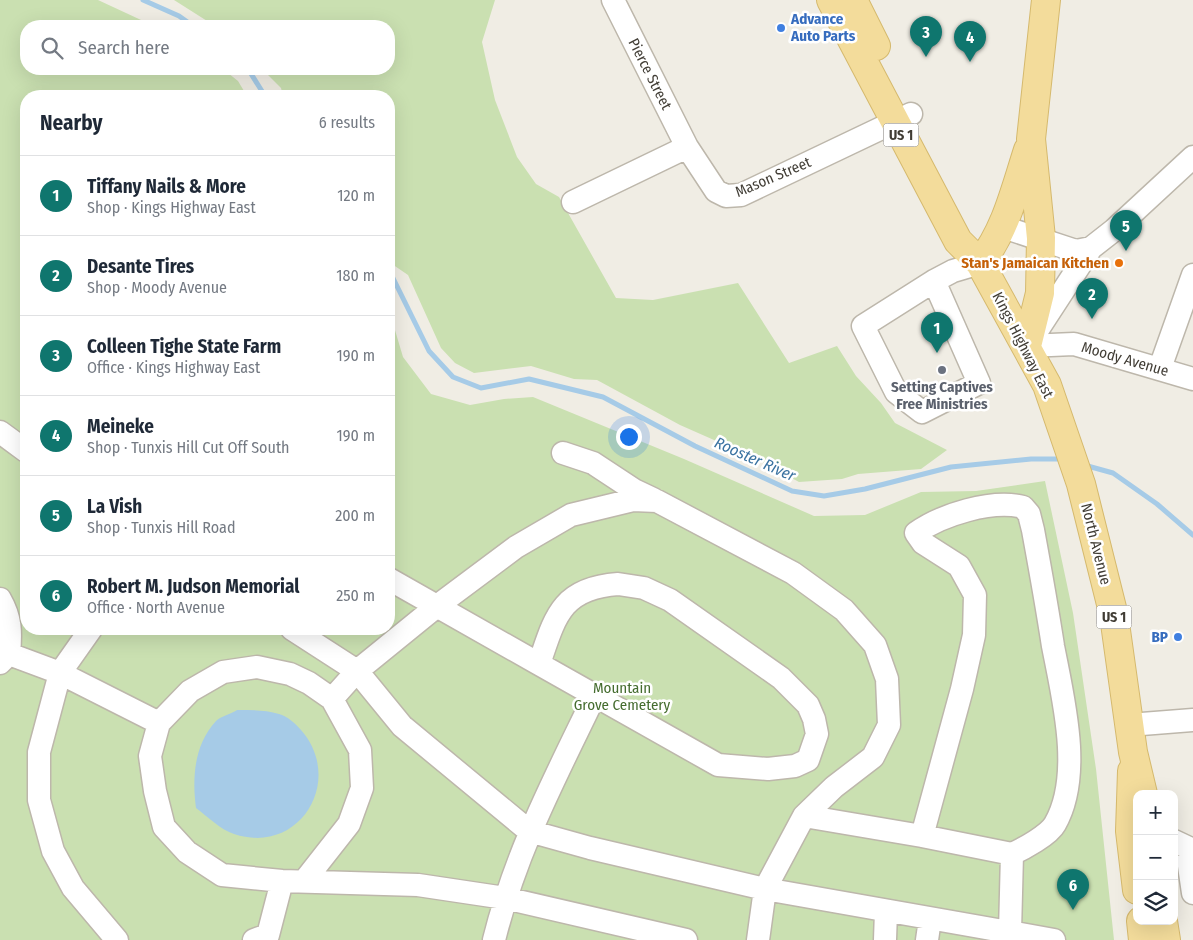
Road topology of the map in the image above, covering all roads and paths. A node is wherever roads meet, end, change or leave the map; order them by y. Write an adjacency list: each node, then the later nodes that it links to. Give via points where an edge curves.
1 (613, 0): 7 (street, Pierce Street)
2 (831, 0): 5 (main road, Kings Highway East / US 1)
3 (853, 0): 5 (main road, Kings Highway East / US 1)
4 (1046, 0): 6 (main road)
5 (903, 118): 7 (street, Mason Street, via 741,195 726,196 716,191); 13 (main road, Kings Highway East / US 1, via 972,230)
6 (1031, 139): 10 (main road); 11 (main road)
7 (687, 147): 9 (street)
8 (1191, 162): 12 (street)
9 (573, 202)
10 (1003, 227): 11 (street); 13 (main road)
11 (1041, 238): 12 (street, via 1076,251); 16 (main road, via 1040,294)
12 (1091, 248): 16 (street)
13 (980, 264): 15 (street); 16 (main road, Kings Highway East / US 1)
14 (1193, 276): 17 (street)
15 (934, 281): 15 (street, via 863,326 896,392 922,412 979,383)
16 (1027, 346): 17 (street, Moody Avenue, via 1074,344); 22 (main road, Kings Highway East / US 1, via 1051,396)
17 (1160, 368): 18 (street, Moody Avenue)
18 (1193, 379)
19 (0, 432): 20 (street)
20 (20, 447)
21 (563, 453): 23 (street, via 593,463)
22 (1081, 484): 37 (main road, North Avenue / US 1, via 1114,616)
23 (657, 501): 26 (street, via 632,500 571,515 516,547); 39 (street, via 793,573 844,610 875,645 887,678 889,726 872,757)
24 (395, 582): 26 (street)
25 (0, 599): 29 (street, via 9,614)
26 (437, 606): 30 (street); 31 (street)
27 (87, 635): 32 (street)
28 (301, 635): 31 (street)
29 (4, 658): 32 (street)
30 (539, 664): 33 (street); 33 (street, via 554,621 563,606 584,590 618,584 644,588 670,600 782,678 808,705 817,734 808,760 795,766 768,769 718,765)
31 (357, 671): 34 (street); 40 (street, via 402,726)
32 (60, 673): 36 (street); 57 (street, via 39,752 39,800 53,851 73,888)
33 (594, 697): 40 (street)
34 (332, 699): 36 (street, via 290,674 257,667 224,672 190,691); 45 (street, via 360,750 362,788 349,824)
35 (1193, 720): 37 (street)
36 (159, 723): 47 (street, via 150,756 164,827 187,852 222,875)
37 (1131, 739): 38 (main road, North Avenue / US 1); 46 (main road, North Avenue / US 1, via 1130,831)
38 (1142, 790)
39 (804, 816): 41 (street); 48 (street)
40 (530, 831): 48 (street); 50 (street)
41 (922, 836): 44 (street); 44 (street, via 974,635 975,595 959,566 924,543 916,533 948,515 1014,505 1023,507 1029,514 1033,530 1064,707 1069,756 1066,795 1054,826 1025,849)
42 (1178, 843): 43 (street)
43 (1193, 851): 49 (street, via 1188,859)
44 (1012, 854): 55 (street)
45 (305, 880): 47 (street); 50 (street, via 418,885)
46 (1136, 880)
47 (282, 881): 56 (street)
48 (765, 889): 51 (street); 60 (street)
49 (1193, 893)
50 (505, 898): 58 (street); 59 (street)
51 (886, 911): 54 (street); 61 (street)
52 (1141, 925): 63 (main road)
53 (1164, 925): 64 (main road)
54 (928, 930): 55 (street)
55 (1009, 937): 62 (street)
56 (265, 938)
57 (117, 940)
58 (494, 940)
59 (686, 940)
60 (758, 940)
61 (885, 940)
62 (1054, 940)
63 (1143, 940)
64 (1166, 940)

